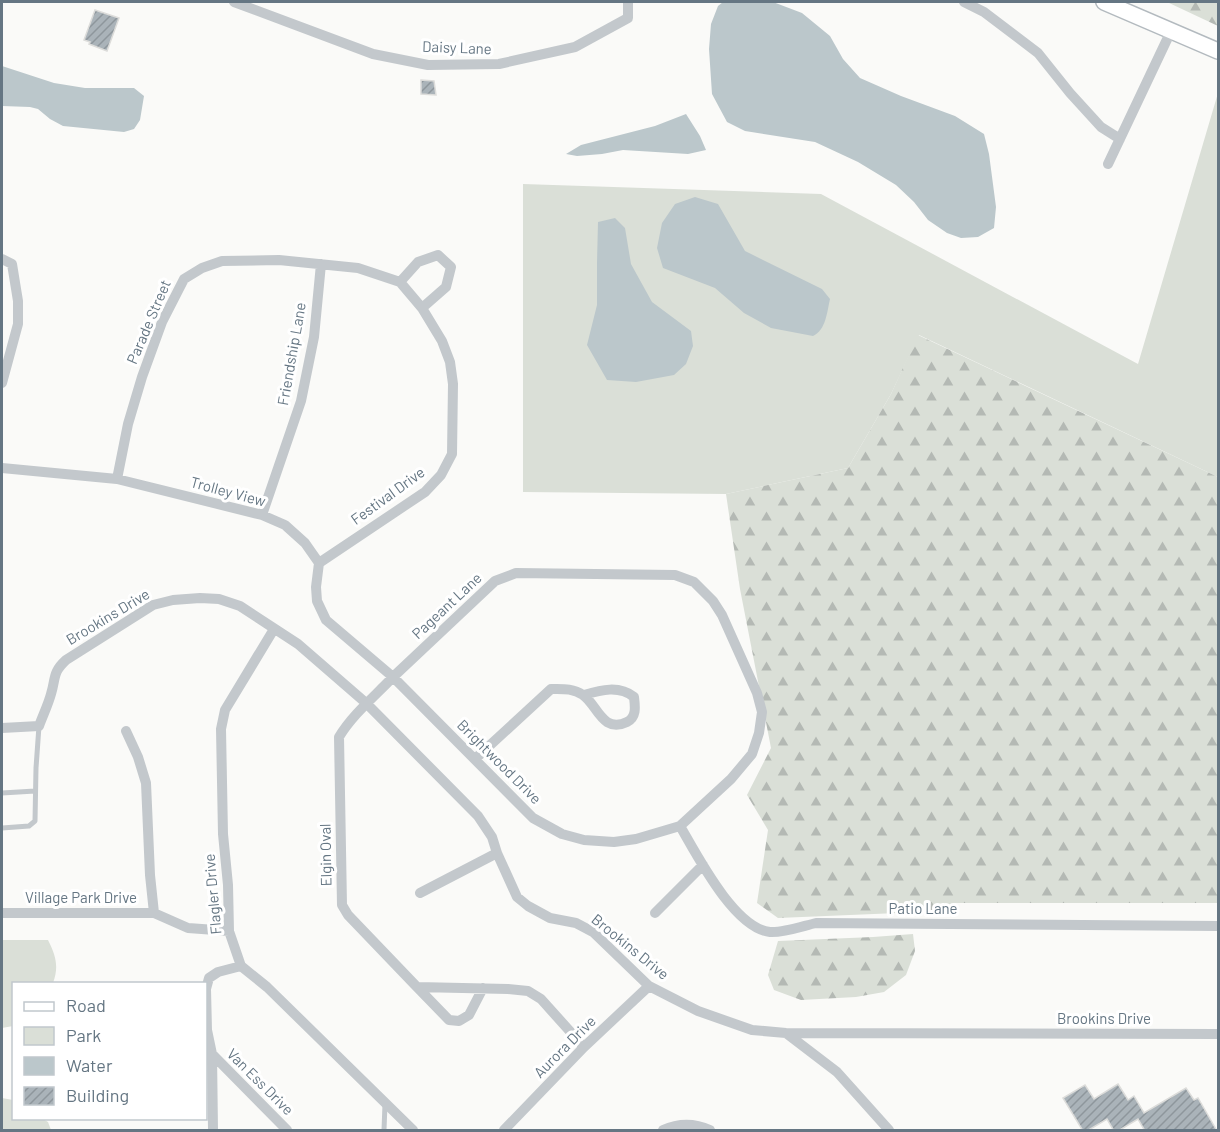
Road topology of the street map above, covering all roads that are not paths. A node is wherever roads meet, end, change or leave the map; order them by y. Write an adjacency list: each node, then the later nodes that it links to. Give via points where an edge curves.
1 (234, 2): 2 (street, Daisy Lane, via 372,54 428,65 500,64 575,46 628,18)
2 (628, 2)
3 (964, 2): 7 (street, via 1038,52 1101,126)
4 (1104, 2): 5 (street)
5 (1171, 31): 6 (street); 7 (street)
6 (1218, 51)
7 (1120, 139): 8 (street)
8 (1108, 164)
9 (7, 262): 13 (street, via 18,301 18,324)
10 (321, 264): 11 (street, via 358,268); 15 (street, Parade Street, via 222,261 184,279 162,322 142,377); 16 (street, Friendship Lane, via 314,337 301,402)
11 (400, 282): 12 (street, Festival Drive); 12 (street, via 418,262 438,255 451,267 446,287)
12 (422, 308): 17 (street, Festival Drive, via 450,362 452,453 441,475 425,492)
13 (2, 383)
14 (2, 468): 15 (street, Trolley View)
15 (117, 479): 16 (street, Trolley View)
16 (262, 515): 17 (street, Trolley View, via 285,525)
17 (319, 563): 20 (street, via 316,601 326,620)
18 (675, 575): 20 (street, Pageant Lane, via 516,573 495,581); 29 (street, Brightwood Drive, via 694,582 722,615 762,712 752,754)
19 (274, 629): 22 (street, Brookins Drive); 23 (street, Brookins Drive, via 240,606 219,599 188,598 153,605 58,668); 38 (street, Flagler Drive, via 225,710 221,729)
20 (393, 677): 22 (street, Pageant Lane); 26 (street, Brightwood Drive)
21 (584, 695): 21 (street, via 605,721 616,725 628,722 634,715 634,697 622,690); 26 (street, via 570,689 551,689)
22 (366, 704): 31 (street, Brookins Drive, via 478,816); 42 (street, Elgin Oval, via 339,737 342,905)
23 (39, 726): 24 (street); 27 (lane)
24 (2, 728)
25 (126, 731): 35 (street, via 146,783)
26 (475, 759): 29 (street, Brightwood Drive, via 533,818 562,834 614,842)
27 (35, 791): 28 (lane); 30 (lane, via 35,820 30,826)
28 (2, 793)
29 (680, 826): 32 (street, Patio Lane)
30 (2, 828)
31 (497, 853): 33 (street); 41 (street, Brookins Drive, via 518,897 528,906 593,932)
32 (703, 865): 36 (street); 37 (street, Patio Lane, via 734,910 749,924 770,932 816,923)
33 (420, 893)
34 (2, 913): 35 (street, Village Park Drive)
35 (154, 913): 38 (street, Village Park Drive, via 188,928)
36 (656, 913)
37 (1218, 926)
38 (229, 931): 39 (street, Flagler Drive)
39 (241, 966): 40 (street, via 218,972 209,978); 49 (street)
40 (207, 985)
41 (649, 986): 45 (street, Brookins Drive, via 698,1011 752,1030); 47 (street, Aurora Drive)
42 (417, 987): 43 (street); 43 (street, Elgin Oval, via 449,1020 459,1021 469,1015)
43 (483, 988): 47 (street, via 528,991 541,999)
44 (207, 1030): 48 (street)
45 (786, 1033): 46 (street, Brookins Drive); 57 (street, via 837,1072)
46 (1218, 1034)
47 (584, 1047): 54 (street, Aurora Drive)
48 (212, 1054): 50 (street); 51 (street, Van Ess Drive)
49 (385, 1102): 52 (lane); 53 (street)
50 (213, 1131)
51 (287, 1131)
52 (384, 1131)
53 (414, 1131)
54 (504, 1131)
55 (663, 1131): 56 (street, via 691,1124)
56 (710, 1131)
57 (889, 1131)

